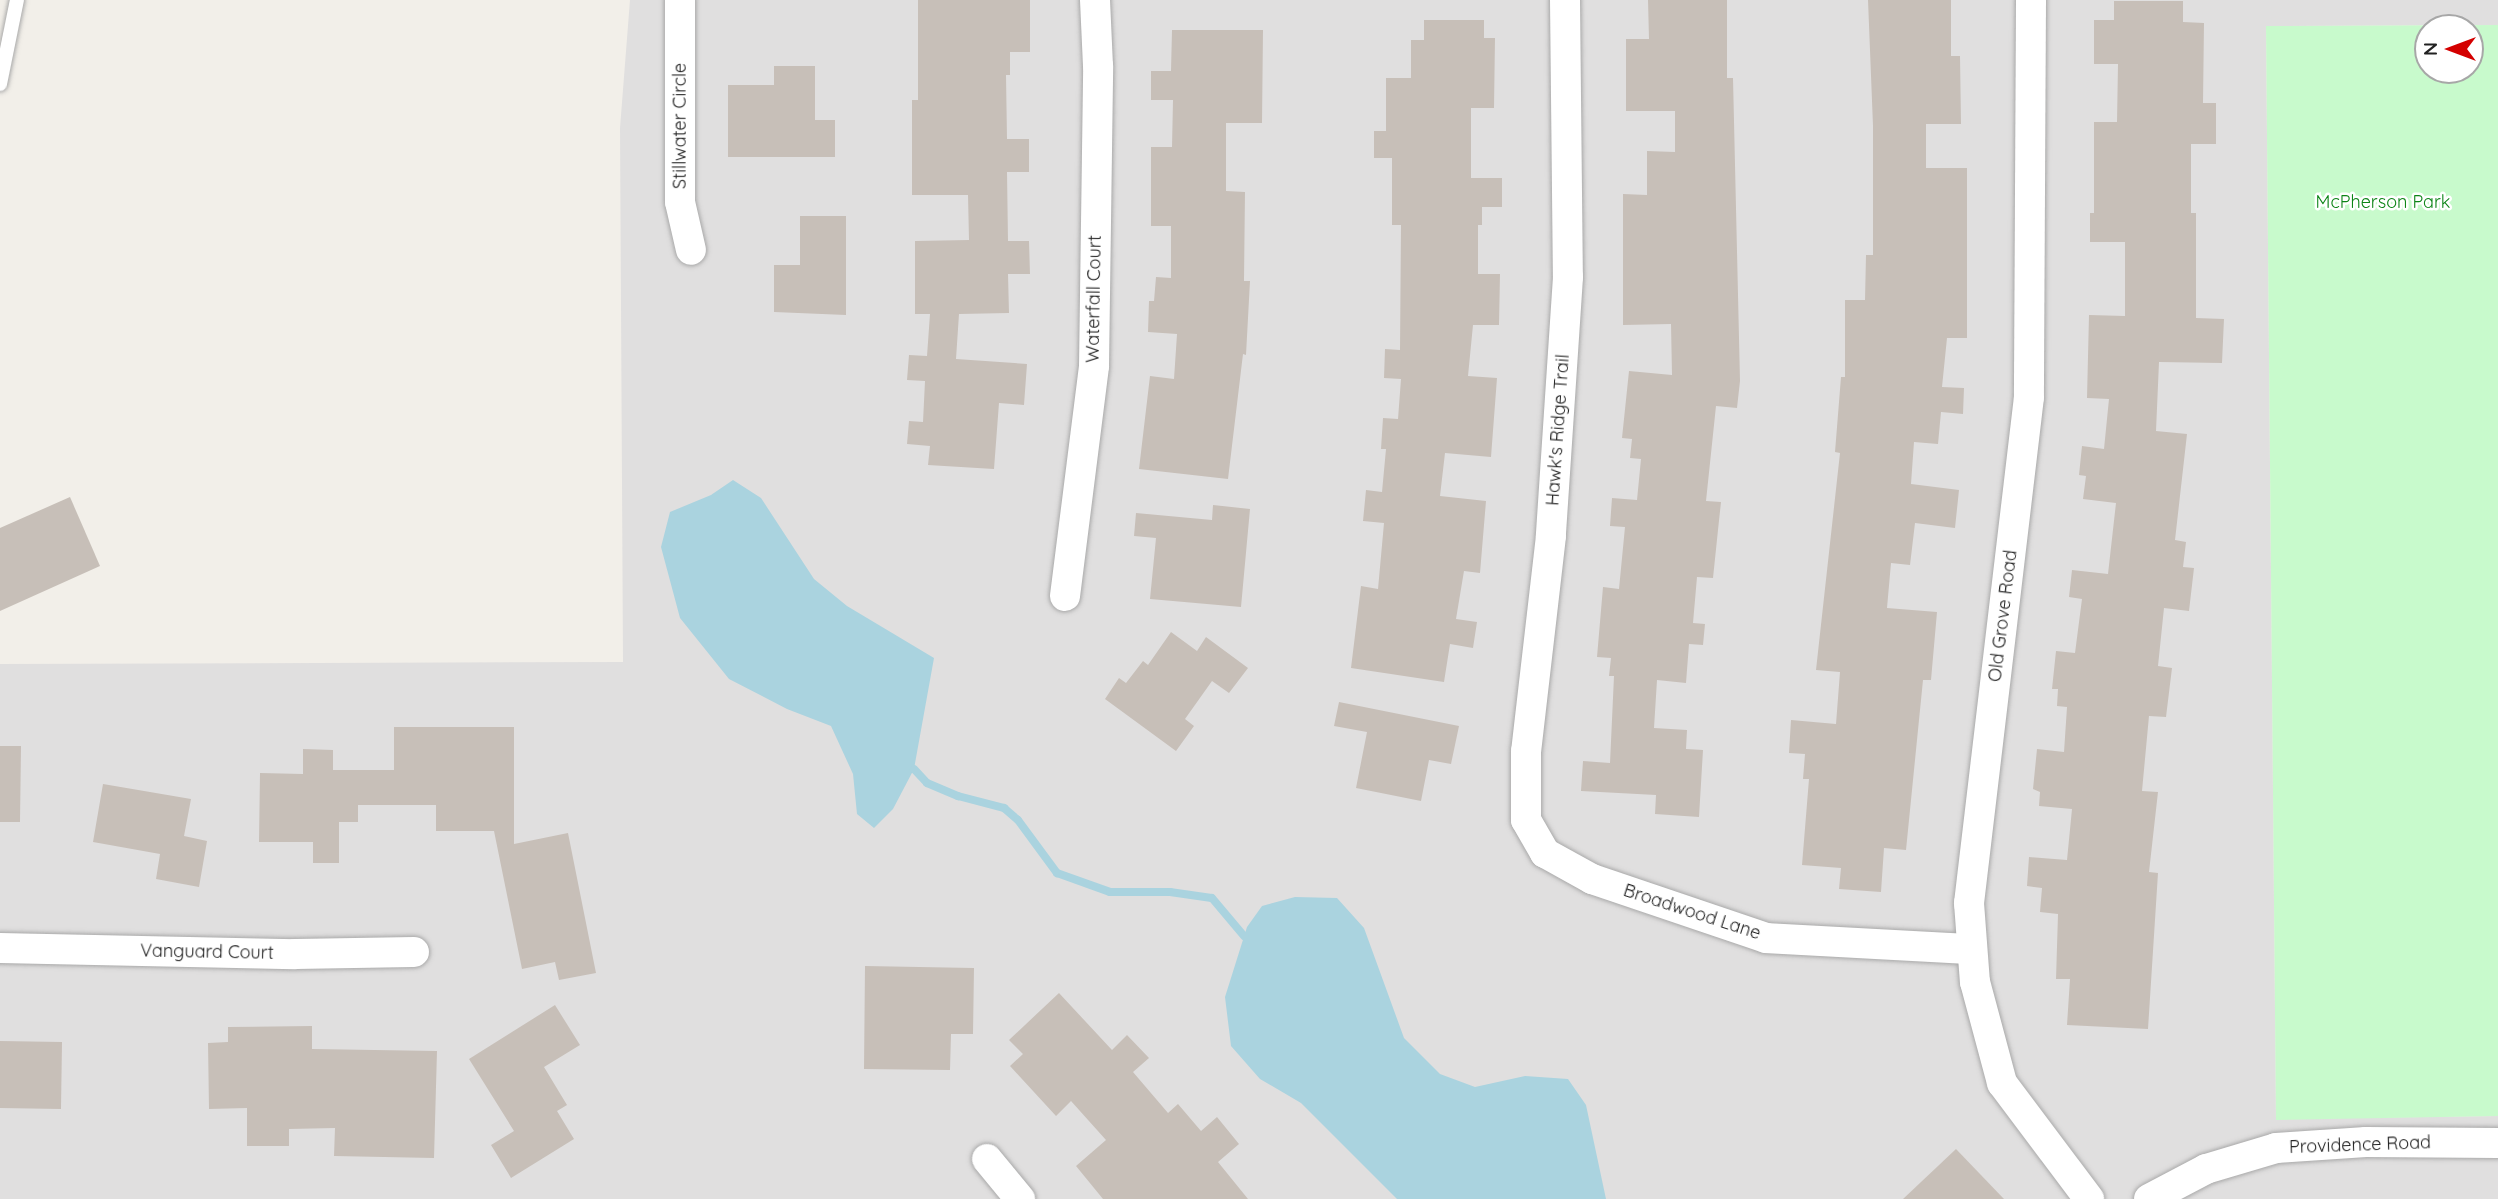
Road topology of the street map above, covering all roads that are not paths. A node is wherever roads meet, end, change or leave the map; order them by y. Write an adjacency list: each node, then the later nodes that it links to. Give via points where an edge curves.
1 (17, 0): 6 (lane)
2 (680, 0): 7 (street, Stillwater Circle, via 680,202)
3 (1095, 0): 8 (street, Waterfall Court, via 1094,366)
4 (1565, 0): 9 (street, Hawk's Ridge Trail, via 1568,277 1550,536 1526,751 1526,820)
5 (2031, 0): 11 (street, Old Grove Road, via 2029,397 1969,903)
6 (0, 85)
7 (691, 250)
8 (1065, 596)
9 (1545, 853): 11 (street, Broadwood Lane, via 1592,879 1766,938)
10 (0, 948): 12 (street, Vanguard Court)
11 (1972, 949): 16 (street, Old Grove Road, via 1975,982 2002,1083)
12 (414, 952)
13 (2498, 1143): 17 (street, Providence Road, via 2366,1142 2276,1148 2206,1169)
14 (987, 1159): 15 (street)
15 (1020, 1199)
16 (2089, 1199)
17 (2149, 1199)

